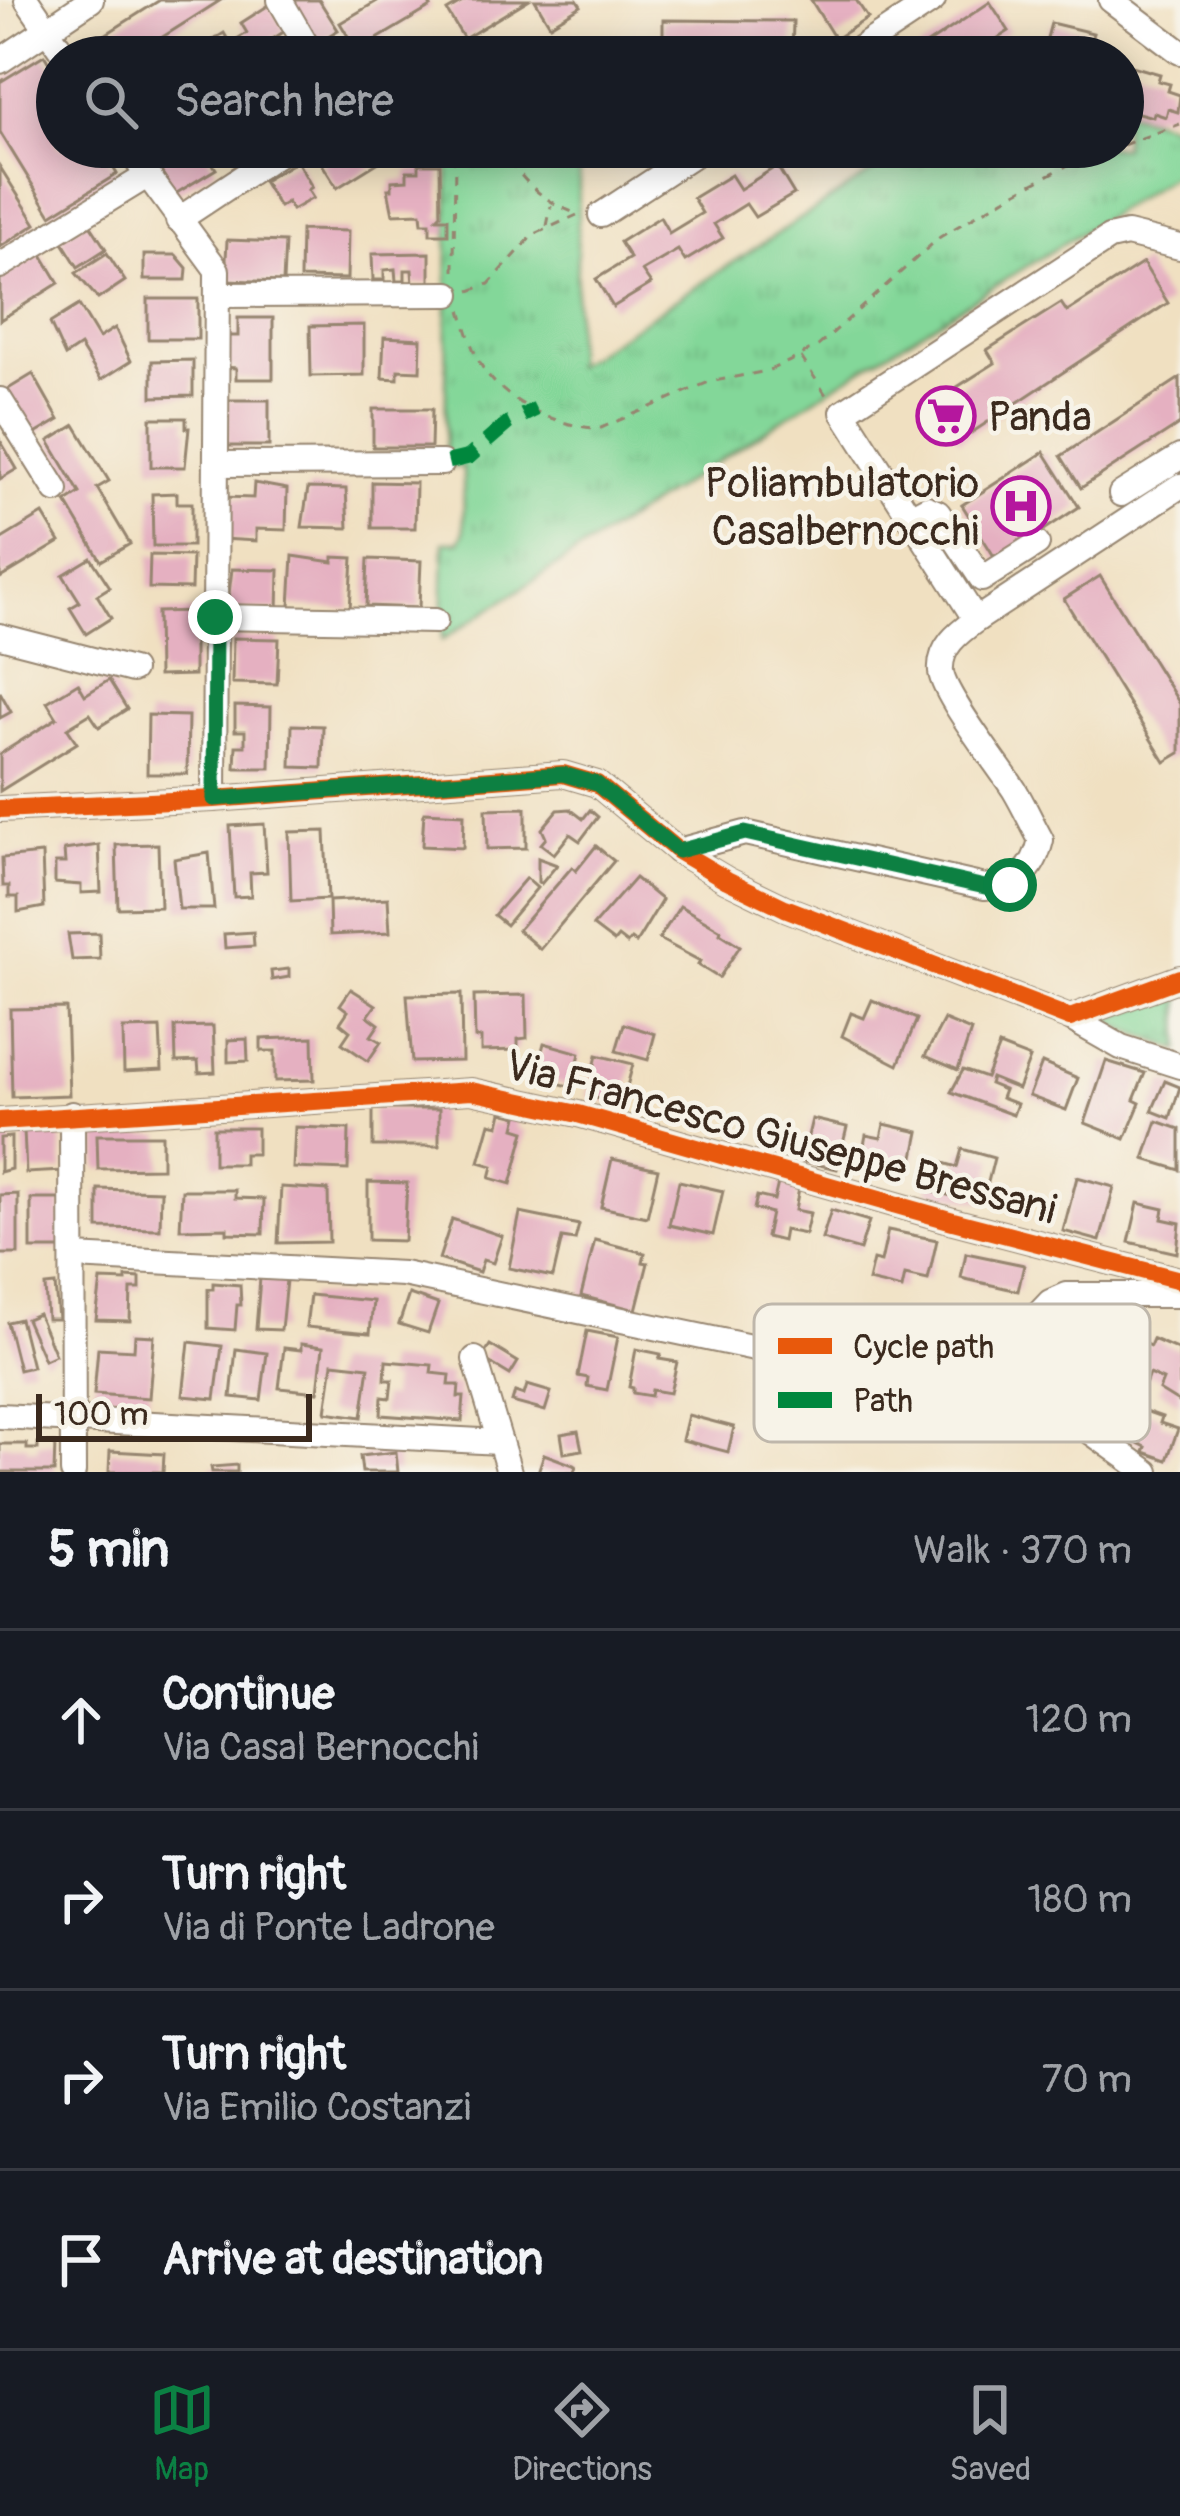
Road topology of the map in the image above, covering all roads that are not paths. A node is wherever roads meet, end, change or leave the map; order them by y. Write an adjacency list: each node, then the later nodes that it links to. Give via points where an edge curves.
1 (27, 0): 6 (street)
2 (91, 0): 6 (street)
3 (280, 0): 8 (street)
4 (933, 0): 9 (street)
5 (1111, 0): 10 (street)
6 (46, 28): 7 (street); 11 (street)
7 (52, 36)
8 (301, 36)
9 (879, 36)
10 (1180, 52)
11 (0, 61)
12 (141, 168): 15 (street)
13 (256, 168): 17 (street)
14 (673, 168): 16 (street)
15 (147, 176): 17 (street); 19 (street)
16 (601, 215)
17 (178, 220): 21 (street, via 217,270)
18 (1180, 247): 29 (street, via 1127,234 1109,238 843,412)
19 (0, 266)
20 (453, 294): 21 (street)
21 (217, 295): 25 (street)
22 (0, 400): 27 (street)
23 (1180, 457): 28 (street)
24 (442, 463): 25 (street)
25 (216, 464): 31 (street)
26 (1180, 486): 32 (street)
27 (56, 490)
28 (1121, 494)
29 (910, 517): 30 (street, via 928,508 938,513 982,579); 32 (street)
30 (1036, 544)
31 (215, 617): 33 (street); 36 (street)
32 (976, 620): 38 (street, via 953,638 941,674 1041,840 1035,866 1023,876 985,887 745,833)
33 (435, 621)
34 (0, 636): 35 (street)
35 (132, 670)
36 (214, 799): 37 (street); 38 (street, via 563,774 597,784)
37 (0, 809)
38 (678, 851): 40 (street, via 785,908)
39 (1180, 978): 40 (street)
40 (1070, 1018): 41 (street, via 1121,1047)
41 (1180, 1066)
42 (72, 1114): 43 (street, Via Francesco Giuseppe Bressani); 44 (street); 45 (street, Via Francesco Giuseppe Bressani, via 471,1091)
43 (0, 1121)
44 (74, 1257): 48 (street, via 404,1274); 51 (street)
45 (1180, 1280)
46 (1180, 1295): 47 (street, via 1066,1295)
47 (1048, 1304)
48 (754, 1348)
49 (476, 1359): 52 (street)
50 (0, 1416): 51 (street)
51 (73, 1421): 52 (street); 54 (street)
52 (500, 1442): 55 (street)
53 (1105, 1442): 56 (street)
54 (73, 1472)
55 (509, 1472)
56 (1147, 1472)

